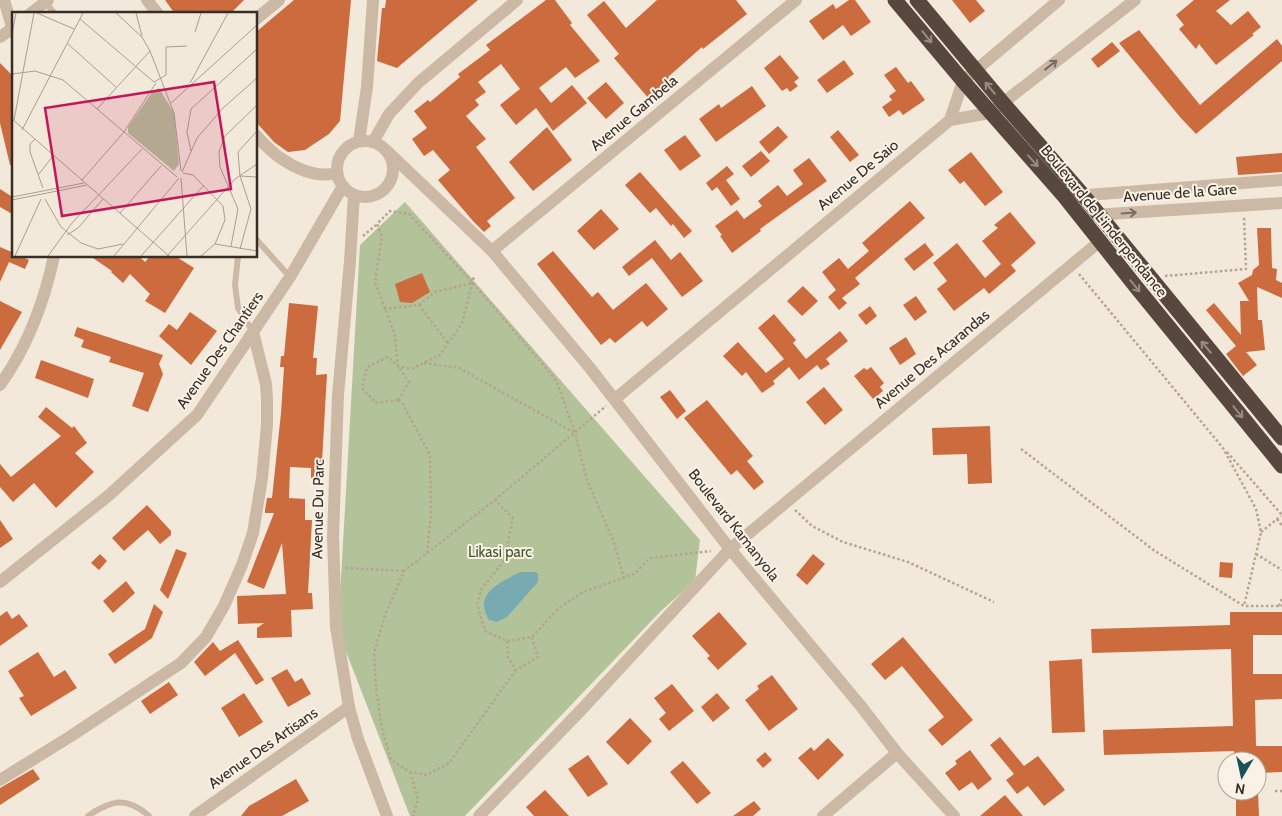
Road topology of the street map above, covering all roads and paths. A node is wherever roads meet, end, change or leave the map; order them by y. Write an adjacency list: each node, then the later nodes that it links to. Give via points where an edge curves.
1 (4, 0): 16 (street)
2 (146, 0): 14 (street)
3 (279, 0): 15 (street)
4 (373, 0): 25 (street, via 367,87)
5 (517, 0): 26 (street, via 418,83 389,114)
6 (796, 0): 42 (street, Avenue Gambela)
7 (895, 0): 20 (highway, Boulevard de L'inderpendance, one-way to 20)
8 (918, 0): 19 (highway, Boulevard de L'inderpendance)
9 (1059, 0): 19 (street)
10 (1135, 0): 21 (street, Avenue De Saio, one-way to 10)
11 (46, 1): 12 (street); 13 (lane)
12 (32, 12)
13 (54, 12)
14 (156, 12)
15 (258, 17)
16 (12, 26)
17 (12, 30): 18 (street)
18 (0, 37)
19 (976, 70): 20 (street); 21 (highway, Boulevard de L'inderpendance, one-way to 19)
20 (963, 81): 22 (highway, Boulevard de L'inderpendance); 23 (street)
21 (1003, 103): 22 (street, Avenue De Saio); 32 (highway, Boulevard de L'inderpendance)
22 (990, 113): 23 (street, Avenue De Saio); 33 (highway, Boulevard de L'inderpendance, one-way to 33)
23 (950, 120): 57 (street, Avenue De Saio)
24 (258, 138): 28 (street, via 266,148 288,163 318,174)
25 (359, 142): 26 (street); 28 (street, via 342,153)
26 (373, 142): 27 (street)
27 (386, 150): 31 (street, via 391,157 393,174 386,188 371,197); 42 (street, Boulevard Kamanyola)
28 (337, 174): 30 (street)
29 (1282, 180): 32 (street)
30 (343, 186): 31 (street); 47 (street, Avenue Des Chantiers)
31 (354, 195): 85 (street, Avenue Du Parc, via 338,396 333,537 336,627)
32 (1083, 195): 33 (street); 36 (highway, Boulevard de L'inderpendance)
33 (1064, 196): 37 (highway, Boulevard de L'inderpendance)
34 (1282, 203): 35 (street, Avenue de la Gare)
35 (1244, 205): 36 (street, Avenue de la Gare, one-way to 35); 48 (path, via 1246,270)
36 (1098, 215): 37 (street, Avenue de la Gare); 48 (highway, Boulevard de L'inderpendance)
37 (1080, 217): 41 (highway, Boulevard de L'inderpendance)
38 (377, 224): 39 (path); 49 (path, via 390,211 409,214); 51 (path, via 382,236 375,282)
39 (362, 237)
40 (258, 241): 47 (lane)
41 (1100, 242): 45 (street, Avenue Des Acarandas); 63 (highway, Boulevard de L'inderpendance, one-way to 63)
42 (492, 251): 57 (street, Boulevard Kamanyola)
43 (54, 258): 56 (street, via 47,291 29,337)
44 (238, 258): 52 (lane, via 234,285 238,308)
45 (1072, 265): 61 (path); 65 (street, Avenue Des Acarandas)
46 (474, 276): 49 (path)
47 (290, 277): 52 (street, Avenue Des Chantiers)
48 (1148, 277): 60 (highway, Boulevard de L'inderpendance, one-way to 48)
49 (473, 283): 50 (path, via 436,292); 53 (path, via 462,323); 59 (path, via 556,380)
50 (419, 305): 51 (path); 53 (path)
51 (384, 309): 55 (path, via 395,335)
52 (253, 332): 77 (street, Avenue Des Chantiers, via 197,415 108,496); 88 (street, via 266,384 268,425 253,532 224,606 206,637 181,663)
53 (448, 343): 54 (path, via 440,355)
54 (424, 363): 55 (path, via 411,369); 59 (path, via 459,368)
55 (398, 366): 58 (path, via 409,382); 58 (path, via 388,357 367,367 362,388 376,402)
56 (0, 385)
57 (615, 399): 59 (path); 70 (street, Boulevard Kamanyola)
58 (398, 400): 71 (path, via 430,455 431,513)
59 (575, 433): 64 (path); 76 (path, via 587,480 614,543)
60 (1282, 438)
61 (1223, 448): 66 (path); 69 (path, via 1256,509)
62 (1021, 449): 80 (path, via 1155,551)
63 (1282, 466)
64 (495, 500): 71 (path); 83 (path, via 513,518 504,561 482,588 477,604 485,631)
65 (786, 502): 70 (street, Avenue Des Acarandas); 79 (path, via 812,526 843,542 908,562)
66 (1282, 515): 67 (path)
67 (1277, 519): 68 (path); 69 (path)
68 (1282, 526)
69 (1261, 532): 72 (path)
70 (730, 548): 76 (path, via 650,558 634,574); 86 (street, Boulevard Kamanyola); 96 (street, Avenue Des Acarandas)
71 (427, 554): 75 (path)
72 (1256, 554): 74 (path); 80 (path)
73 (345, 568): 75 (path)
74 (1282, 570)
75 (404, 571): 87 (path, via 385,615 374,653 382,729 391,760)
76 (624, 578): 82 (path, via 583,592 558,609)
77 (0, 582)
78 (1282, 599): 81 (path)
79 (994, 602)
80 (1244, 606): 81 (path)
81 (1280, 606)
82 (532, 637): 83 (path); 84 (path, via 538,657)
83 (508, 641): 84 (path, via 508,657)
84 (516, 670): 87 (path, via 449,763 427,775)
85 (349, 707): 93 (street, Avenue Des Artisans); 94 (street, Avenue Du Parc)
86 (897, 753): 97 (street); 98 (street, Boulevard Kamanyola)
87 (410, 772): 95 (path, via 418,799)
88 (0, 780)
89 (1275, 791): 90 (path)
90 (1282, 791)
91 (88, 816): 92 (lane, via 118,802 139,806)
92 (148, 816)
93 (195, 816)
94 (387, 816)
95 (414, 816)
96 (479, 816)
97 (823, 816)
98 (954, 816)

